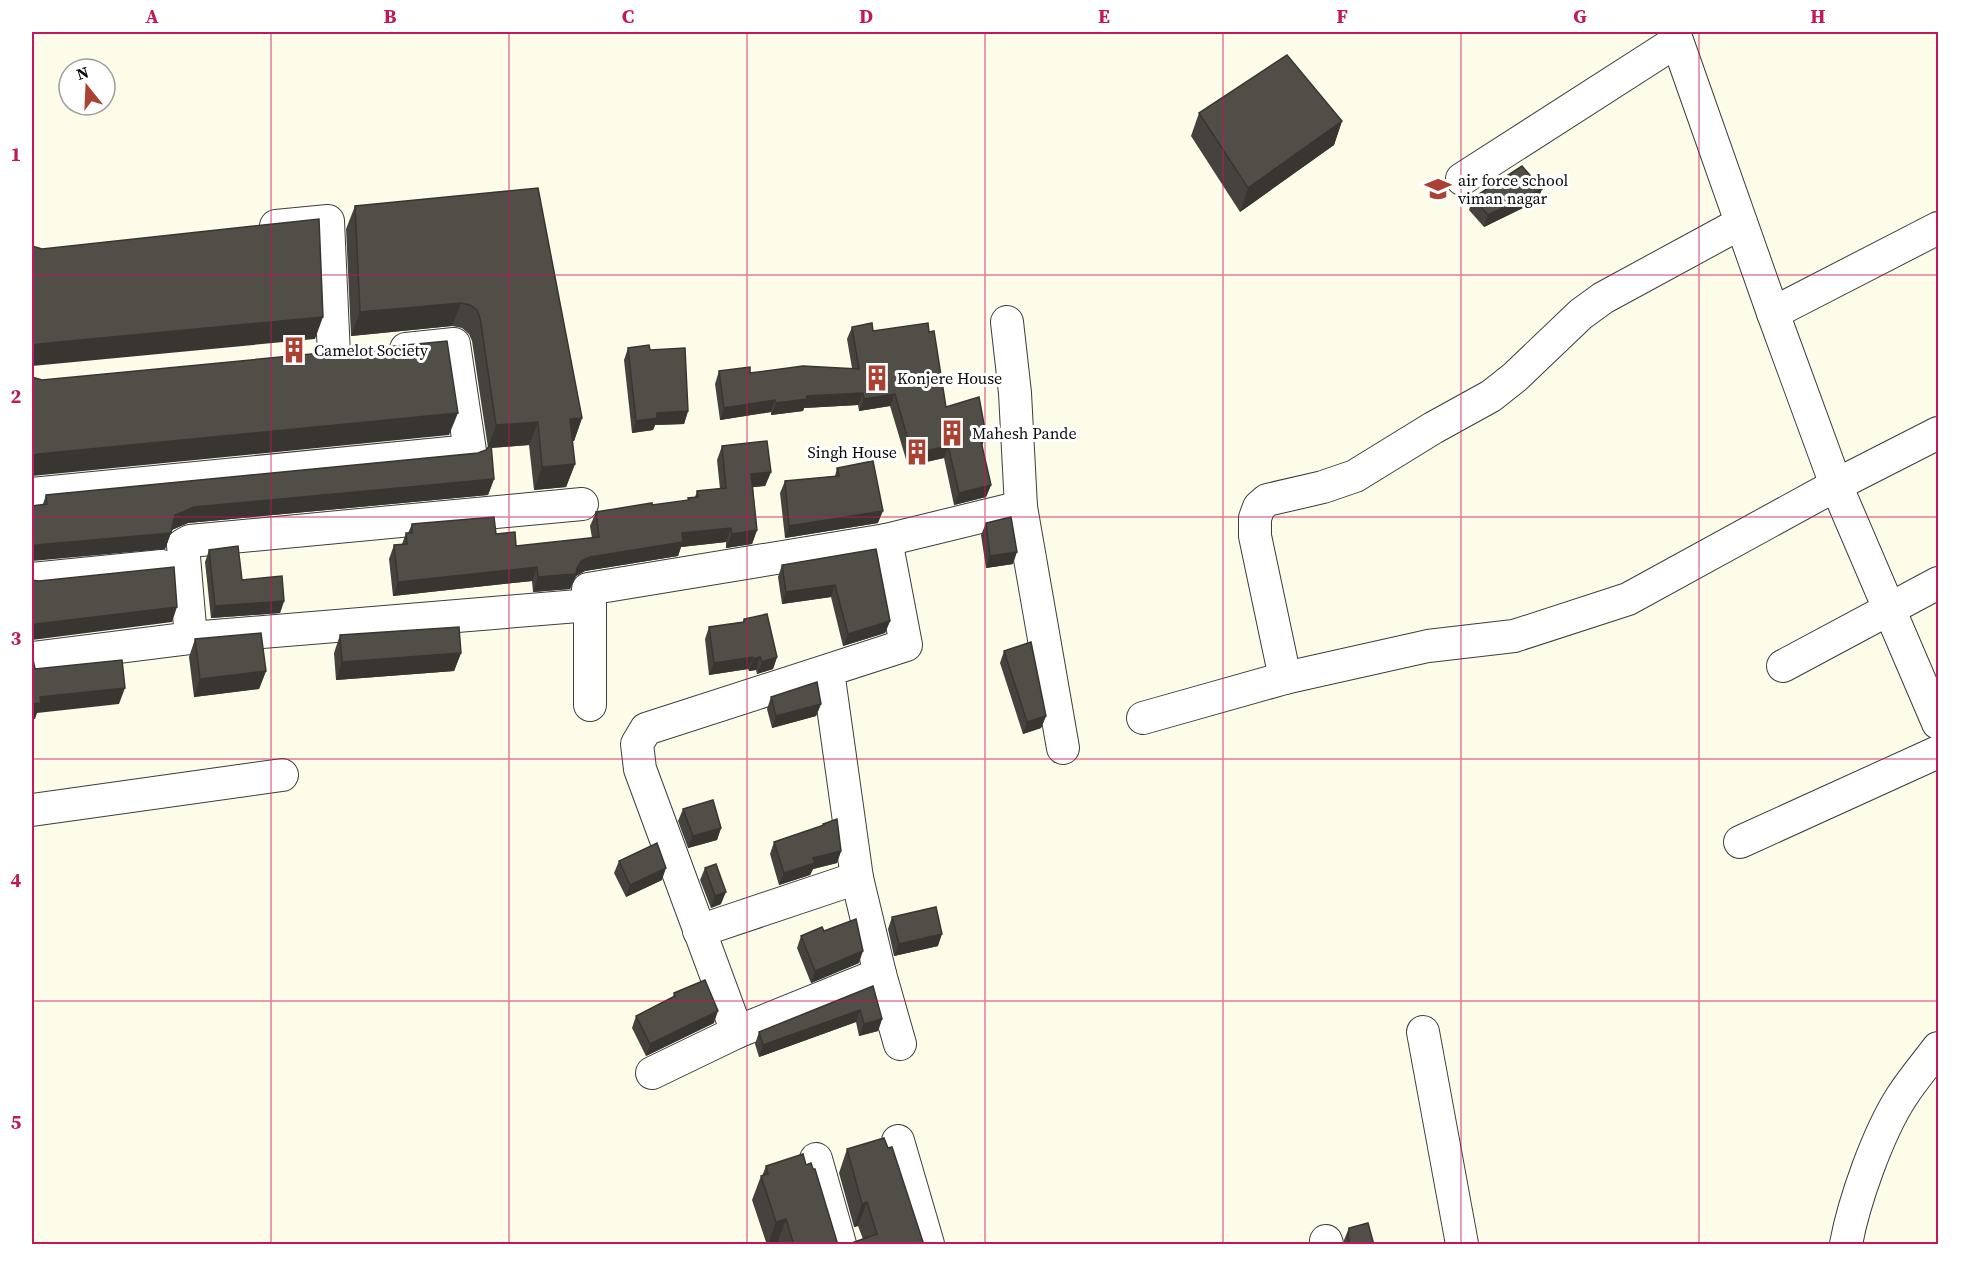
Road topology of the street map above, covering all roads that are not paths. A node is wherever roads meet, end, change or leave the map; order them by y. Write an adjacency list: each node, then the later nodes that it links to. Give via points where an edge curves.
1 (1676, 36): 2 (street); 3 (street)
2 (1462, 179)
3 (1741, 223): 6 (street); 23 (street, via 1603,298 1491,396 1355,476 1267,500 1259,507 1254,536)
4 (1938, 228): 6 (street)
5 (245, 230): 10 (street, via 328,220 322,357 454,344 470,451)
6 (1773, 314): 9 (street)
7 (1007, 322): 12 (street)
8 (1938, 433): 9 (street)
9 (1836, 485): 18 (street); 23 (street, via 1629,599 1514,636 1428,646)
10 (32, 494)
11 (582, 504): 19 (street, via 190,540 183,545)
12 (1021, 507): 13 (street); 27 (street)
13 (886, 540): 17 (street); 22 (street, via 906,645)
14 (162, 566): 15 (street)
15 (32, 579)
16 (1938, 583): 18 (street)
17 (588, 589)
18 (1889, 608): 21 (street); 26 (street)
19 (191, 638): 20 (street); 24 (street, via 590,605)
20 (32, 658)
21 (1783, 666)
22 (828, 671): 32 (street); 33 (street, via 646,729 637,744 640,769)
23 (1285, 678): 25 (street)
24 (590, 705)
25 (1143, 718)
26 (1938, 723)
27 (1063, 748)
28 (1938, 752): 31 (street)
29 (282, 775): 30 (street)
30 (32, 810)
31 (1740, 842)
32 (857, 878): 33 (street); 34 (street)
33 (699, 931): 35 (street)
34 (880, 974): 35 (street); 37 (street)
35 (737, 1032): 39 (street)
36 (1423, 1032): 44 (street)
37 (900, 1044)
38 (1938, 1048): 45 (street, via 1901,1097 1874,1151)
39 (651, 1073)
40 (898, 1141): 43 (street)
41 (816, 1159): 42 (street)
42 (840, 1245)
43 (928, 1245)
44 (1462, 1245)
45 (1846, 1245)

